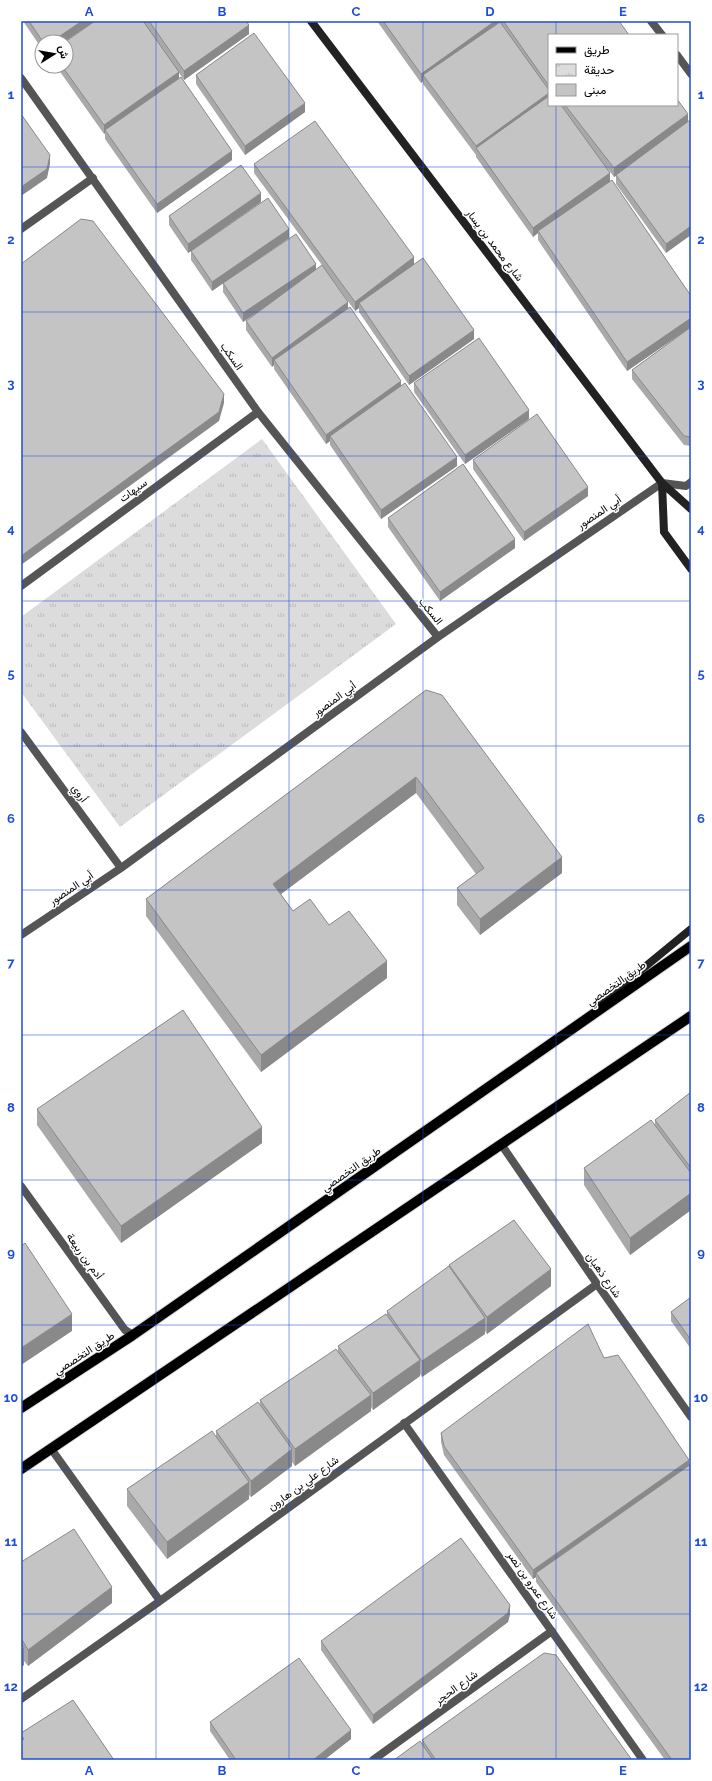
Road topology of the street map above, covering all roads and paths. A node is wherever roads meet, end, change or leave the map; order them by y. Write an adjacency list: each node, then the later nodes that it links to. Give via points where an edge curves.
1 (311, 21): 11 (street, شارع محمد بن يسار)
2 (651, 21): 3 (street)
3 (661, 34)
4 (678, 56): 5 (street)
5 (691, 74)
6 (21, 78): 7 (street, السكب)
7 (92, 178): 8 (street); 9 (street, السكب)
8 (21, 229)
9 (258, 412): 14 (street, سيهات); 15 (street, السكب)
10 (691, 482): 11 (street, via 686,486)
11 (662, 483): 12 (street, شارع محمد بن يسار); 13 (street, via 664,532); 15 (street, أبي المنصور)
12 (691, 509)
13 (691, 569)
14 (21, 586)
15 (438, 637): 17 (street, أبي المنصور)
16 (21, 732): 17 (street, أروي)
17 (121, 868): 19 (street, أبي المنصور)
18 (691, 929): 22 (street)
19 (21, 935)
20 (691, 946): 22 (main road, طريق التخصصي)
21 (691, 1016): 23 (main road)
22 (566, 1033): 26 (main road, طريق التخصصي)
23 (501, 1144): 25 (street, شارع ذهبان); 30 (main road)
24 (21, 1186): 26 (street, أدم بن ربيعة, via 125,1330)
25 (597, 1284): 28 (street, شارع ذهبان); 29 (street, شارع علي بن هارون)
26 (134, 1335): 27 (main road, طريق التخصصي)
27 (21, 1408)
28 (691, 1416)
29 (404, 1423): 32 (street, شارع علي بن هارون); 33 (street, شارع عمرو بن نصر)
30 (52, 1450): 31 (main road); 32 (street)
31 (21, 1470)
32 (160, 1601): 34 (street, شارع علي بن هارون)
33 (552, 1631): 35 (street, شارع الحجر); 36 (street, شارع عمرو بن نصر)
34 (21, 1699)
35 (373, 1760)
36 (643, 1760)

